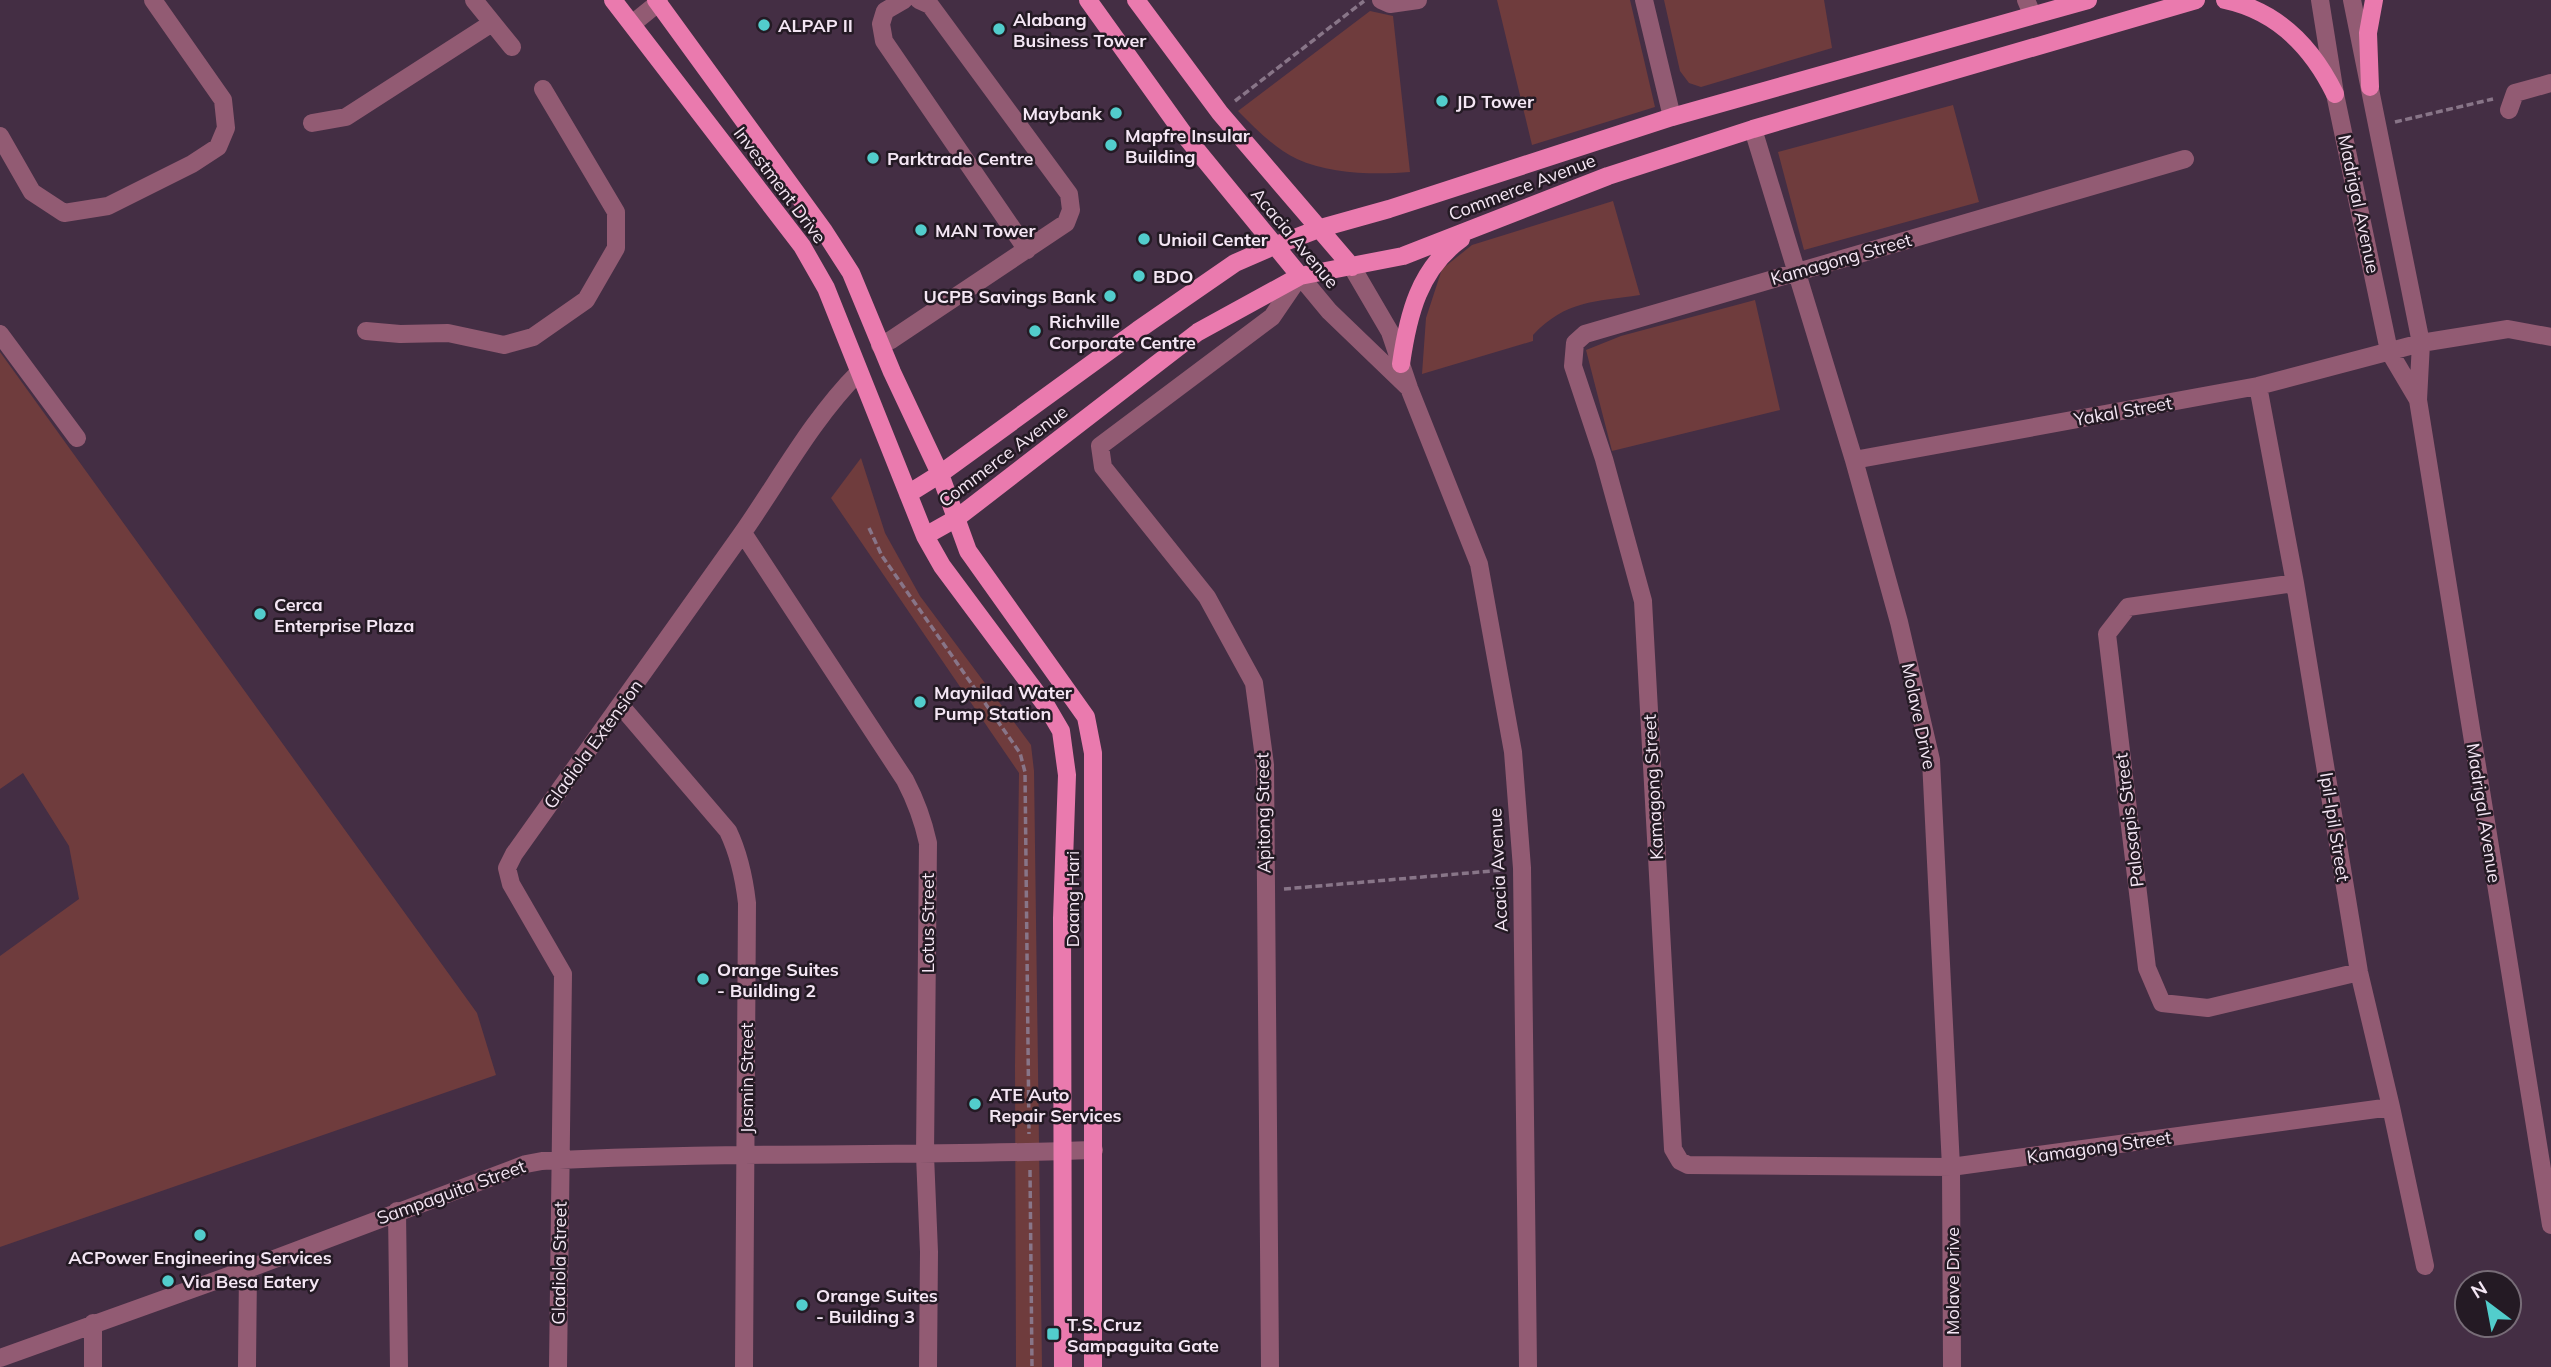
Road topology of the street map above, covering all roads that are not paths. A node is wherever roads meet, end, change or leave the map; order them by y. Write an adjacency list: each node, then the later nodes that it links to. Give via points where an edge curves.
1 (474, 0): 19 (street)
2 (613, 0): 20 (main road, Investment Drive)
3 (904, 0): 35 (street, via 885,11 881,24 884,41)
4 (919, 0): 35 (street, via 930,5 1069,194 1071,210 1066,223)
5 (1088, 0): 34 (main road, Acacia Avenue, via 1186,137)
6 (1136, 0): 32 (main road, Acacia Avenue, via 1220,113)
7 (1381, 0): 8 (street, via 1390,4)
8 (1418, 0)
9 (1644, 0): 27 (street)
10 (2088, 0): 18 (main road, Commerce Avenue)
11 (2196, 0): 29 (main road, Commerce Avenue)
12 (2225, 0): 25 (main road, via 2283,26 2305,45)
13 (2320, 0): 25 (street, Madrigal Avenue)
14 (2352, 0): 23 (street, Madrigal Avenue)
15 (2374, 0): 23 (main road, via 2368,33)
16 (658, 1): 20 (street); 43 (main road, Investment Drive, via 824,231 851,273)
17 (159, 2): 30 (street, via 177,37 223,100 226,128 218,147 108,206 64,213 32,192)
18 (2029, 7): 27 (main road, Commerce Avenue)
19 (492, 23): 21 (street); 28 (street, via 346,117)
20 (632, 24): 46 (main road, Investment Drive, via 802,246 826,288)
21 (512, 47)
22 (2551, 83): 26 (street)
23 (2370, 87): 42 (street, Madrigal Avenue)
24 (543, 89): 39 (street, via 616,212 616,247 586,300 533,337 504,345 448,333)
25 (2335, 93): 44 (street, Madrigal Avenue)
26 (2512, 102)
27 (1672, 117): 32 (main road, Commerce Avenue)
28 (312, 123)
29 (1753, 129): 33 (main road, Commerce Avenue, via 1608,176); 37 (street, Molave Drive)
30 (0, 136)
31 (2185, 159): 37 (street, Kamagong Street)
32 (1321, 228): 34 (main road, Commerce Avenue); 36 (main road, Acacia Avenue)
33 (1473, 230): 36 (main road, Commerce Avenue, via 1403,256); 45 (main road, via 1447,248 1420,288 1406,326)
34 (1274, 246): 38 (main road, Acacia Avenue); 52 (main road, Commerce Avenue, via 1235,262)
35 (1027, 250): 43 (street)
36 (1352, 267): 38 (main road, Commerce Avenue); 45 (street, Acacia Avenue, via 1390,332)
37 (1797, 272): 51 (street, Molave Drive); 66 (street, Kamagong Street, via 1585,334 1575,343 1573,366 1643,601 1673,1149 1688,1165)
38 (1300, 276): 48 (street, Acacia Avenue); 54 (main road, Commerce Avenue, via 1198,332); 81 (street, Apitong Street, via 1272,317 1100,446 1103,467 1207,597 1254,684 1265,765)
39 (366, 331)
40 (0, 334): 50 (street)
41 (2551, 337): 42 (street, Yakal Street, via 2508,328)
42 (2421, 343): 44 (street, Yakal Street); 49 (street, Madrigal Avenue)
43 (880, 345): 52 (main road, Investment Drive)
44 (2389, 351): 47 (street, Yakal Street); 49 (street, Madrigal Avenue)
45 (1401, 364): 48 (street, Acacia Avenue)
46 (859, 372): 53 (main road, Investment Drive); 55 (street, Gladiola Extension, via 817,424)
47 (2258, 386): 51 (street, Yakal Street); 57 (street, Ipil-Ipil Street)
48 (1409, 388): 82 (street, Acacia Avenue, via 1479,564 1513,752 1522,868)
49 (2417, 400): 68 (street, Madrigal Avenue)
50 (77, 438)
51 (1854, 460): 66 (street, Molave Drive, via 1931,760)
52 (940, 474): 53 (main road, Commerce Avenue); 54 (main road, Daang Hari)
53 (908, 494): 56 (main road, Daang Hari)
54 (957, 519): 56 (main road, Commerce Avenue); 61 (main road, Daang Hari, via 968,551 1086,717 1093,753)
55 (743, 533): 58 (street, Gladiola Extension); 64 (street, Lotus Street, via 905,780 924,825 928,844)
56 (925, 536): 62 (main road, Daang Hari, via 1061,732 1067,775)
57 (2295, 583): 59 (street, Ipil-Ipil Street); 59 (street, Palosapis Street, via 2128,607 2108,634 2147,968 2162,1003 2208,1008)
58 (621, 706): 63 (street, Jasmin Street, via 728,831 737,851 747,903); 65 (street, Gladiola Extension, via 507,868 511,884 563,974)
59 (2359, 972): 60 (street, Ipil-Ipil Street)
60 (2391, 1107): 66 (street, Kamagong Street); 69 (street, Ipil-Ipil Street)
61 (1094, 1150): 62 (street, Sampaguita Street); 80 (main road, Daang Hari)
62 (1062, 1151): 64 (street, Sampaguita Street); 79 (main road, Daang Hari)
63 (746, 1155): 64 (street, Sampaguita Street); 65 (street, Sampaguita Street); 77 (street, Jasmin Street)
64 (925, 1155): 78 (street, Lotus Street)
65 (560, 1160): 67 (street, Sampaguita Street, via 526,1164); 76 (street, Gladiola Street)
66 (1951, 1167): 83 (street, Molave Drive)
67 (397, 1211): 70 (street, Sampaguita Street); 75 (street)
68 (2551, 1225)
69 (2425, 1266)
70 (248, 1269): 71 (street, Sampaguita Street); 74 (street)
71 (93, 1323): 72 (street, Sampaguita Street); 73 (street)
72 (0, 1358)
73 (93, 1367)
74 (247, 1367)
75 (399, 1367)
76 (558, 1367)
77 (744, 1367)
78 (928, 1367)
79 (1063, 1367)
80 (1093, 1367)
81 (1270, 1367)
82 (1528, 1367)
83 (1952, 1367)

